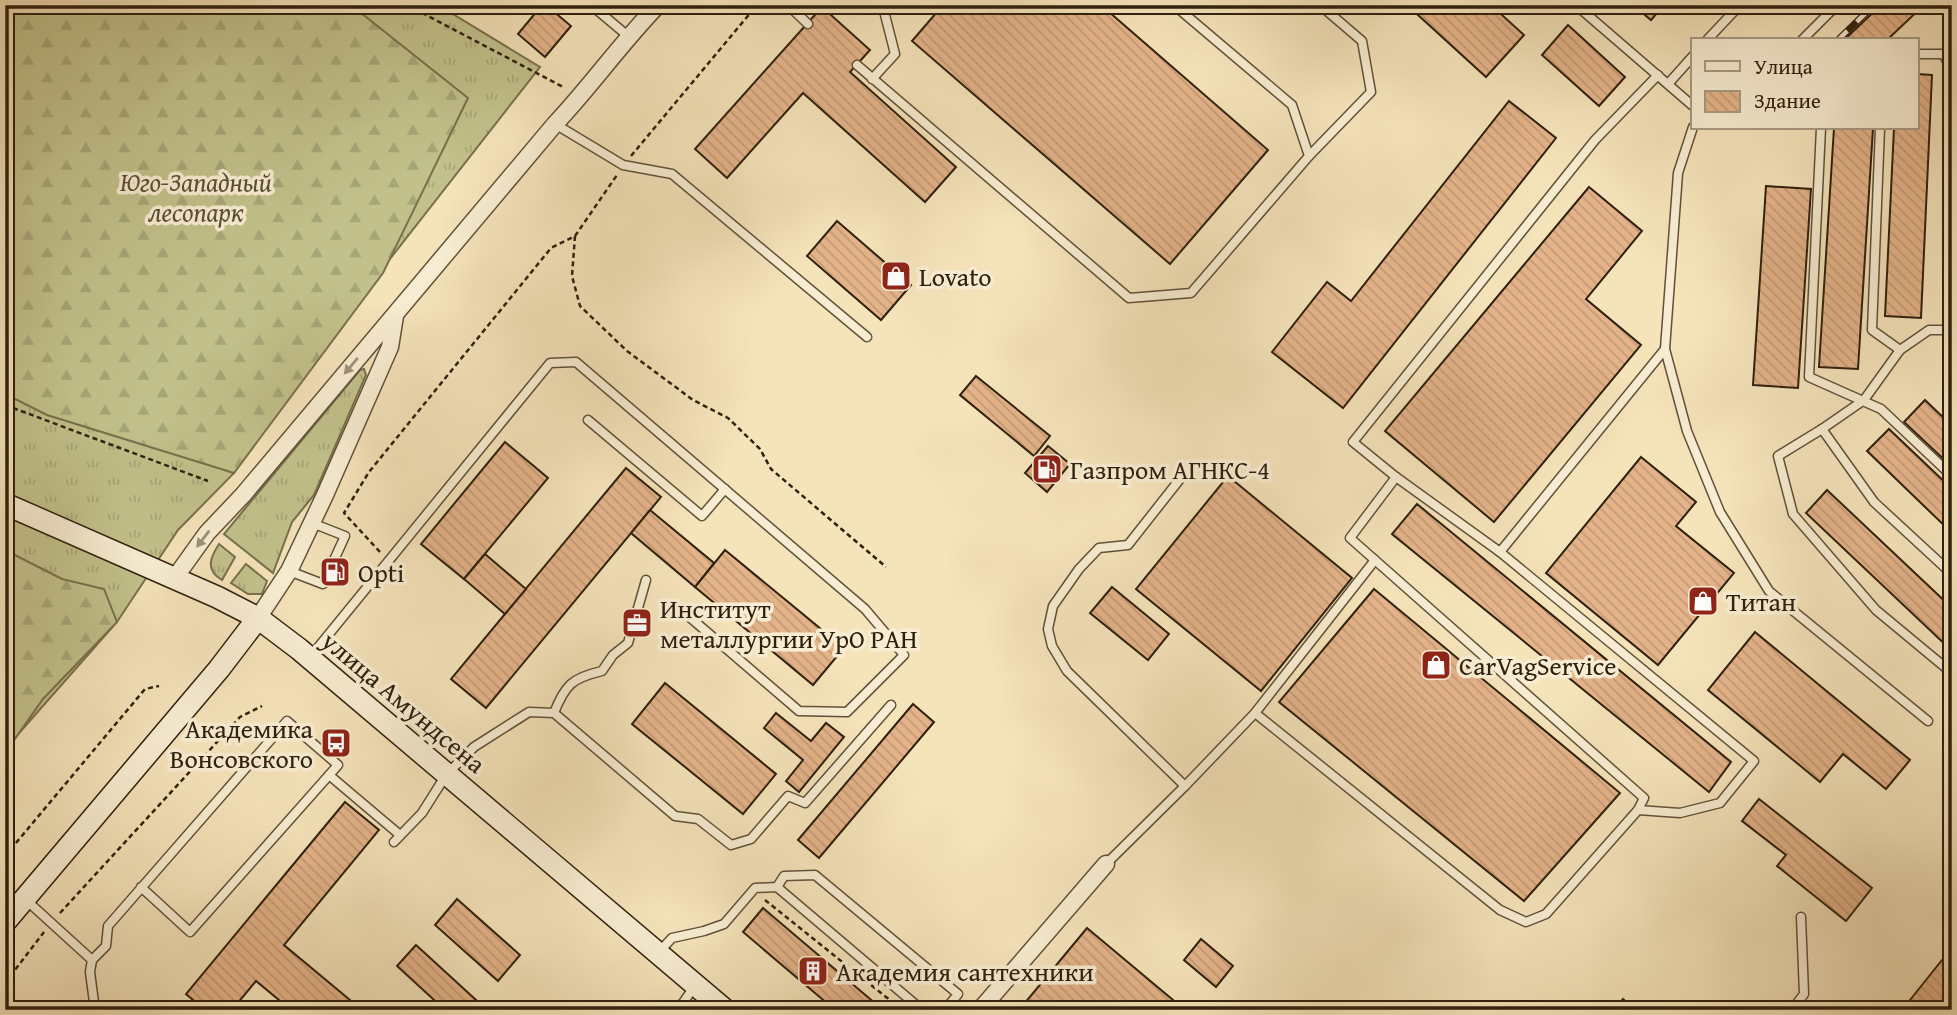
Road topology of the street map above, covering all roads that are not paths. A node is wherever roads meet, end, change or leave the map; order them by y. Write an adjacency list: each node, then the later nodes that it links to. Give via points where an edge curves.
1 (591, 5): 11 (lane)
2 (658, 5): 11 (street)
3 (784, 5): 10 (lane)
4 (885, 5): 19 (lane, via 895,54)
5 (1174, 5): 26 (lane, via 1292,105)
6 (1320, 5): 26 (lane, via 1362,41 1371,92)
7 (1576, 5): 18 (lane)
8 (1740, 5): 12 (lane)
9 (1837, 5): 13 (lane)
10 (808, 24)
11 (628, 36): 22 (street)
12 (1709, 38)
13 (1804, 38)
14 (1918, 54): 17 (lane, via 1944,54)
15 (1691, 58): 20 (lane)
16 (857, 65): 19 (lane)
17 (1952, 74)
18 (1658, 75): 20 (lane); 36 (lane, via 1595,141 1353,442)
19 (872, 79): 26 (lane, via 1129,298 1191,293)
20 (1668, 84): 21 (lane)
21 (1691, 104)
22 (555, 124): 27 (street); 29 (lane, via 623,166 672,174)
23 (1692, 130): 30 (lane, via 1678,173)
24 (1821, 130): 32 (lane, via 1810,377)
25 (1880, 130): 31 (lane, via 1872,330)
26 (1309, 156)
27 (395, 314): 40 (street, via 390,347); 45 (street, one-way to 45, via 207,533)
28 (1952, 330): 31 (lane, via 1929,330)
29 (867, 337)
30 (1665, 349): 41 (lane); 54 (lane, via 1687,431 1720,512 1769,591)
31 (1900, 350): 32 (lane)
32 (1864, 400): 34 (lane); 35 (lane, via 1881,409)
33 (588, 420): 38 (lane, via 702,516)
34 (1822, 429): 44 (lane, via 1874,502); 50 (lane, via 1778,456 1793,514 1877,610)
35 (1952, 476)
36 (1396, 477): 41 (lane); 42 (lane, via 1350,538)
37 (1180, 479): 57 (lane, via 1128,545 1099,548 1079,569 1053,606 1048,629 1067,671)
38 (725, 489): 47 (lane, via 865,609 904,655 847,712 799,711); 49 (lane, via 576,362 550,363)
39 (5, 504): 45 (main road, улица Амундсена)
40 (312, 523): 43 (street); 43 (lane, via 345,537 323,584)
41 (1500, 552): 58 (lane, via 1754,761 1720,803 1680,813)
42 (1375, 560): 53 (lane); 58 (lane, via 1644,798)
43 (289, 571): 48 (street)
44 (1952, 574)
45 (174, 579): 48 (main road, улица Амундсена)
46 (646, 580): 52 (lane, via 628,643 602,671 584,675 563,691)
47 (686, 614)
48 (258, 618): 49 (main road, улица Амундсена); 62 (main road)
49 (309, 659): 56 (main road, улица Амундсена)
50 (1952, 673)
51 (891, 705): 52 (lane, via 805,803 788,796 751,839 732,845 698,819 675,816)
52 (554, 713): 56 (lane, via 529,712 474,747)
53 (1255, 713): 57 (lane); 58 (lane, via 1500,910 1527,922 1546,914)
54 (1928, 721)
55 (329, 775): 56 (lane, via 397,839 422,813); 60 (lane, via 190,932); 60 (lane, via 338,765 287,720)
56 (446, 775): 65 (main road, улица Амундсена)
57 (1185, 786): 59 (lane)
58 (1638, 810)
59 (1106, 864): 73 (street)
60 (141, 887): 66 (lane, via 108,926 106,946)
61 (777, 887): 65 (lane, via 755,888 724,924 672,939); 71 (lane); 72 (lane, via 784,876 815,875 958,993)
62 (25, 899): 64 (main road); 66 (lane)
63 (1801, 917): 74 (lane, via 1804,994)
64 (5, 922)
65 (658, 953): 67 (main road, улица Амундсена)
66 (92, 960): 68 (lane)
67 (695, 985): 69 (lane); 70 (main road, улица Амундсена)
68 (95, 1010)
69 (678, 1010)
70 (725, 1010)
71 (922, 1010)
72 (946, 1010)
73 (981, 1010)
74 (1792, 1010)

